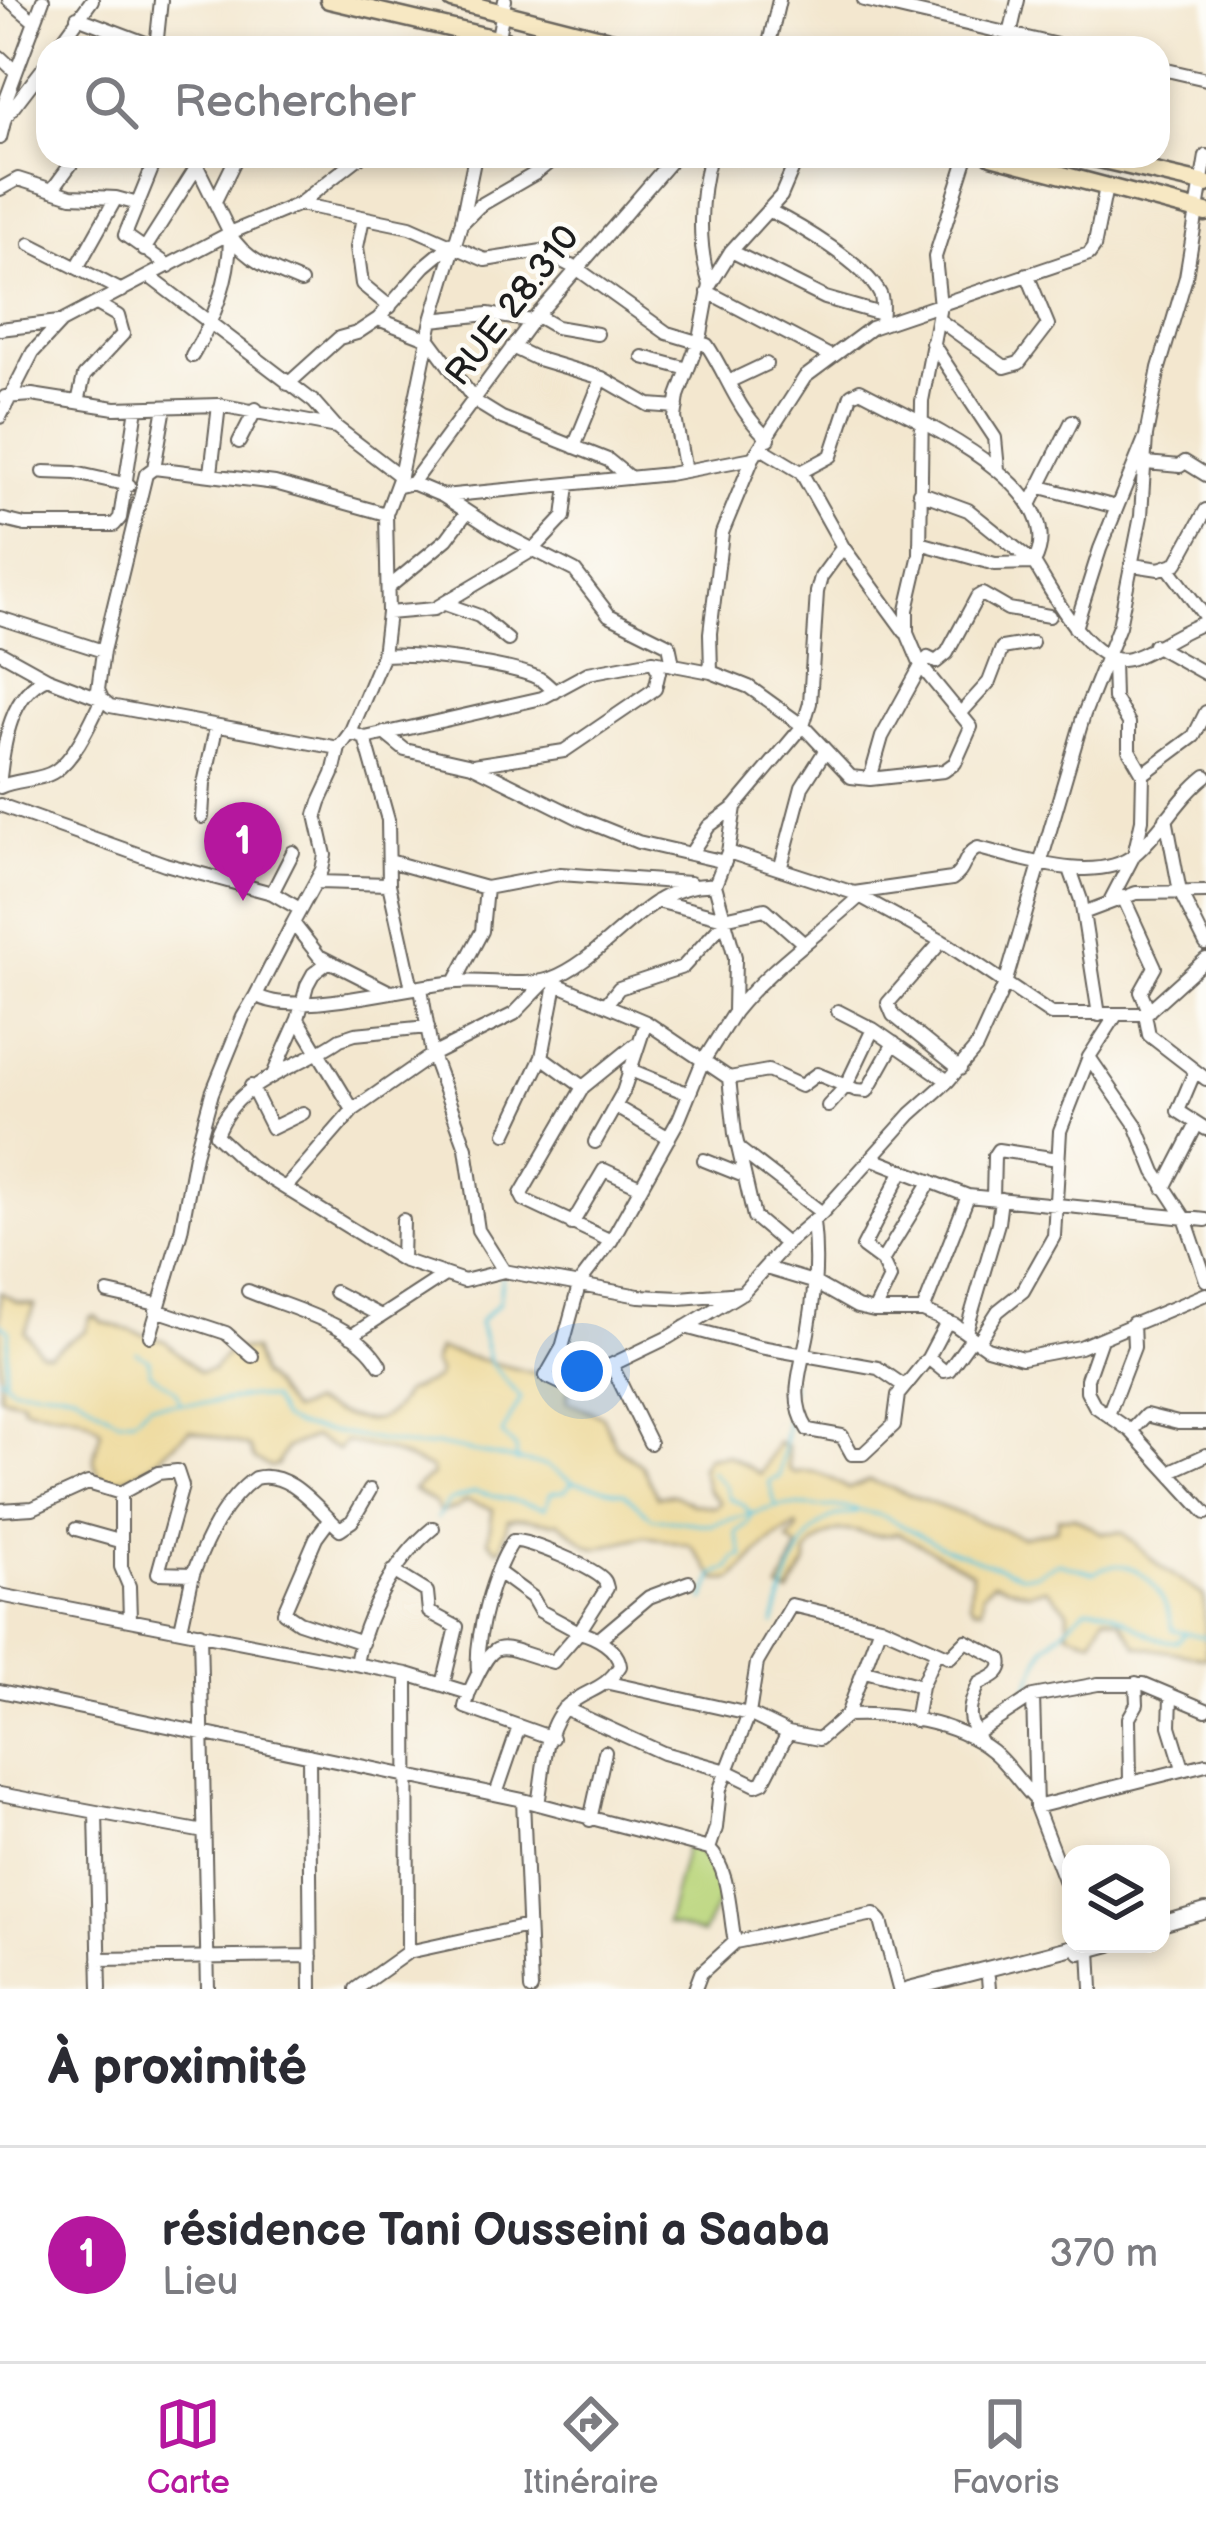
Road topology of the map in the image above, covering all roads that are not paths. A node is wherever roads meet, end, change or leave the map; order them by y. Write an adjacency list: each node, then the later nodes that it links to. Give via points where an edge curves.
1 (9, 0): 13 (street)
2 (43, 0): 13 (street)
3 (82, 0): 12 (street)
4 (92, 0): 12 (street)
5 (161, 0): 16 (street)
6 (328, 0): 17 (main road)
7 (452, 0): 11 (main road)
8 (778, 0): 20 (street)
9 (864, 0): 21 (street)
10 (1018, 0): 22 (street)
11 (504, 6): 18 (street); 19 (main road)
12 (76, 17): 14 (street); 15 (street)
13 (35, 22): 25 (street)
14 (64, 36)
15 (125, 36)
16 (157, 36)
17 (469, 36)
18 (498, 36)
19 (601, 36)
20 (770, 36)
21 (991, 36)
22 (1010, 36)
23 (0, 56): 25 (street)
24 (1170, 71): 27 (street)
25 (16, 72): 28 (street)
26 (36, 74): 28 (street)
27 (1206, 79)
28 (3, 108): 29 (street)
29 (0, 138)
30 (1206, 156): 45 (street)
31 (68, 168): 48 (street)
32 (153, 168): 51 (street)
33 (191, 168): 60 (street)
34 (198, 168): 50 (street)
35 (232, 168): 50 (street)
36 (346, 168): 52 (street)
37 (473, 168): 56 (street)
38 (542, 168): 56 (street)
39 (665, 168): 64 (street, RUE 28.310)
40 (708, 168): 68 (street, via 702,251)
41 (793, 168): 53 (street)
42 (963, 168): 72 (street, via 935,257)
43 (1036, 168): 46 (main road)
44 (1136, 168): 45 (main road)
45 (1203, 184): 54 (street)
46 (1106, 187): 54 (main road); 65 (street, via 1092,251)
47 (0, 189): 48 (street, via 17,179)
48 (52, 190): 49 (street)
49 (116, 198): 51 (street); 62 (street)
50 (215, 201): 57 (street)
51 (138, 204): 60 (street, via 125,235)
52 (299, 204): 55 (street); 57 (street)
53 (770, 211): 61 (street); 75 (street, via 827,243 879,293)
54 (1200, 212): 105 (street)
55 (363, 218): 59 (street, via 410,227); 71 (street, via 356,247 362,284)
56 (461, 224): 59 (street)
57 (230, 233): 63 (street); 67 (street, via 248,254); 78 (street)
58 (30, 244): 62 (street)
59 (452, 248): 64 (street, via 496,260 542,251); 71 (street); 76 (street)
60 (144, 250): 63 (street)
61 (731, 251): 68 (street); 75 (street)
62 (78, 266): 69 (street)
63 (169, 266): 66 (street)
64 (579, 270): 73 (street, RUE 28.310); 82 (street, via 667,334)
65 (1027, 274): 72 (street); 72 (street, via 1048,325 1012,367)
66 (150, 277): 69 (street); 78 (street)
67 (301, 282)
68 (709, 288): 82 (street); 87 (street)
69 (122, 291): 70 (street)
70 (98, 304): 77 (street); 94 (street, via 118,316 123,334 84,376)
71 (390, 307): 74 (street)
72 (940, 313): 75 (street); 83 (street)
73 (534, 318): 76 (street); 80 (street); 84 (street, RUE 28.310)
74 (377, 319): 81 (street); 92 (street, via 339,338)
75 (881, 319): 87 (street)
76 (432, 320): 81 (street)
77 (61, 322): 79 (street); 93 (street)
78 (211, 322): 85 (street); 92 (street)
79 (0, 329)
80 (597, 334)
81 (429, 338): 95 (street); 118 (street)
82 (698, 342): 89 (street); 91 (street)
83 (932, 343): 103 (street); 111 (street, via 995,438)
84 (512, 347): 90 (street); 95 (street, RUE 28.310)
85 (192, 356)
86 (643, 357): 89 (street)
87 (832, 357): 108 (street, via 805,377)
88 (766, 364): 91 (street)
89 (688, 369): 98 (street)
90 (602, 378): 98 (street, via 649,405); 107 (street)
91 (730, 381): 108 (street)
92 (288, 384): 104 (street)
93 (4, 397): 94 (street); 101 (street)
94 (77, 402): 99 (street)
95 (476, 402): 107 (street); 118 (street, RUE 28.310)
96 (219, 405): 97 (street); 100 (street); 115 (street)
97 (165, 407): 99 (street); 110 (street)
98 (677, 407): 112 (street)
99 (137, 408): 119 (street)
100 (256, 409): 104 (street); 106 (street)
101 (0, 417)
102 (1072, 421): 121 (street)
103 (921, 424): 111 (street); 114 (street, via 855,391 831,456); 123 (street)
104 (336, 427): 118 (street)
105 (1147, 436): 109 (street); 126 (street)
106 (239, 442)
107 (574, 448): 117 (street)
108 (761, 448): 112 (street); 114 (street); 155 (street, via 722,533)
109 (1146, 463): 116 (street, via 1185,462); 135 (street)
110 (154, 468): 115 (street); 122 (street)
111 (998, 469): 125 (street)
112 (686, 471): 117 (street)
113 (44, 472): 119 (street)
114 (801, 472): 132 (street)
115 (211, 473): 129 (street)
116 (1206, 475)
117 (630, 478): 120 (street)
118 (403, 482): 124 (street); 129 (street)
119 (125, 484): 122 (street); 130 (street, via 114,526)
120 (568, 485): 124 (street); 133 (street, via 564,517)
121 (1041, 487): 125 (street); 126 (street)
122 (142, 488): 149 (street)
123 (919, 492): 131 (street); 134 (street, via 968,510)
124 (443, 496): 128 (street)
125 (1030, 505): 134 (street, via 1042,538)
126 (1115, 506): 143 (street)
127 (1206, 510): 136 (street, via 1183,556)
128 (467, 512): 133 (street); 137 (street)
129 (386, 514): 137 (street)
130 (0, 519)
131 (920, 544): 134 (street, via 995,564); 144 (street)
132 (842, 547): 144 (street); 163 (street, via 817,592)
133 (533, 550): 138 (street); 153 (street, via 575,571 622,625 665,642)
134 (1034, 563): 143 (street)
135 (1133, 565): 136 (street); 151 (street)
136 (1168, 567): 142 (street)
137 (388, 588): 139 (street)
138 (445, 604): 139 (street); 145 (street, via 479,616)
139 (388, 613): 150 (street)
140 (1049, 616): 154 (street, via 1007,609 982,594 940,660)
141 (0, 618): 149 (street)
142 (1205, 621): 147 (street)
143 (1075, 628): 151 (street)
144 (907, 633): 154 (street)
145 (508, 640)
146 (1032, 643): 162 (street, via 1002,648 989,682)
147 (1154, 645): 151 (street, via 1126,660); 156 (street)
148 (0, 652): 157 (street)
149 (104, 652): 159 (street)
150 (383, 655): 158 (street, via 510,670); 166 (street)
151 (1109, 659): 170 (street, via 1114,698 1129,722 1129,750); 183 (street)
152 (653, 662): 153 (street); 158 (street, via 587,673); 169 (street, via 655,689 563,751)
153 (673, 664): 155 (street)
154 (921, 666): 162 (street); 172 (street, via 882,737)
155 (710, 672): 163 (street, via 748,687)
156 (1206, 674)
157 (47, 678): 159 (street); 161 (street)
158 (555, 692): 165 (street)
159 (102, 699): 164 (street); 173 (street, via 53,773)
160 (1206, 712): 170 (street, via 1194,736)
161 (7, 714): 173 (street)
162 (960, 714): 172 (street, via 970,728 951,767)
163 (803, 726): 168 (street); 175 (street)
164 (216, 728): 167 (street); 176 (street)
165 (384, 733): 166 (street); 169 (street, via 412,753)
166 (357, 735): 167 (street); 182 (street, via 388,820)
167 (339, 748): 186 (street, via 316,815 325,855)
168 (825, 751): 172 (street, via 845,774); 184 (street, via 802,787)
169 (472, 765): 179 (street, via 581,819)
170 (1143, 774): 180 (street)
171 (1206, 776): 177 (street)
172 (870, 779)
173 (1, 783)
174 (0, 805): 193 (street)
175 (735, 807): 179 (street); 181 (street)
176 (202, 817)
177 (1166, 818): 180 (street); 191 (street)
178 (293, 851): 193 (street)
179 (691, 854): 181 (street)
180 (1134, 855): 185 (street); 195 (street)
181 (727, 857): 184 (street); 189 (street)
182 (389, 861): 188 (street); 190 (street)
183 (1039, 862): 185 (street); 194 (street, via 978,848 952,879); 207 (street)
184 (782, 866): 194 (street)
185 (1070, 869): 197 (street)
186 (317, 882): 188 (street); 198 (street)
187 (692, 883): 189 (street); 190 (street, via 560,874); 196 (street)
188 (389, 884): 208 (street)
189 (715, 885): 199 (street)
190 (487, 888): 205 (street, via 482,931)
191 (1180, 892): 192 (street); 195 (street); 202 (street)
192 (1206, 892)
193 (272, 893): 198 (street)
194 (856, 895): 200 (street); 201 (street)
195 (1116, 900): 197 (street); 215 (street, via 1155,967 1141,992)
196 (656, 901): 199 (street); 206 (street)
197 (1083, 913): 216 (street)
198 (296, 915): 204 (street); 210 (street)
199 (724, 920): 201 (street, via 765,909); 212 (street, via 682,968 620,988); 214 (street, via 735,957)
200 (942, 941): 207 (street); 230 (street, via 888,1003 893,1016)
201 (802, 942): 214 (street)
202 (1206, 944)
203 (1206, 959): 215 (street)
204 (328, 962): 209 (street); 211 (street, via 313,974)
205 (455, 982): 206 (street); 208 (street)
206 (552, 982): 212 (street); 225 (street, via 514,1014); 226 (street)
207 (1004, 984): 216 (street, via 1051,1014); 230 (street)
208 (416, 988): 209 (street); 220 (street)
209 (388, 992): 211 (street)
210 (256, 995): 211 (street, via 270,1004); 279 (street, via 212,1094)
211 (302, 1003): 218 (street)
212 (608, 1003): 219 (street)
213 (838, 1011): 221 (street)
214 (734, 1012): 228 (street)
215 (1148, 1013): 217 (street); 232 (street, via 1149,1035)
216 (1099, 1015): 217 (street)
217 (1115, 1017): 227 (street)
218 (298, 1019): 224 (street); 231 (street)
219 (646, 1022): 223 (street); 228 (street)
220 (428, 1027): 224 (street, via 356,1034); 225 (street)
221 (873, 1029): 222 (street); 237 (street)
222 (894, 1043): 234 (street); 237 (street, via 867,1090)
223 (635, 1046): 229 (street); 236 (street)
224 (319, 1053): 231 (street); 241 (street)
225 (432, 1054): 241 (street); 269 (street, via 466,1148 478,1230)
226 (542, 1057): 236 (street); 244 (street)
227 (1089, 1057): 249 (street, via 1060,1131); 256 (street, via 1136,1125)
228 (702, 1063): 233 (street); 238 (street)
229 (628, 1069): 238 (street); 240 (street)
230 (960, 1069): 234 (street)
231 (273, 1075): 235 (street)
232 (1200, 1075): 243 (street, via 1178,1111)
233 (729, 1078): 237 (street, via 768,1071 801,1086 817,1074); 247 (street)
234 (948, 1082): 248 (street)
235 (251, 1086): 242 (street, via 272,1128); 254 (street, via 216,1135)
236 (584, 1087): 263 (street, via 521,1194)
237 (846, 1087): 239 (street)
238 (689, 1094): 245 (street)
239 (828, 1106)
240 (616, 1108): 245 (street); 246 (street)
241 (353, 1110): 254 (street)
242 (303, 1113)
243 (1202, 1126): 256 (street)
244 (506, 1132)
245 (669, 1138): 255 (street)
246 (596, 1142)
247 (739, 1148): 252 (street); 260 (street)
248 (873, 1159): 251 (street); 260 (street)
249 (1058, 1159): 258 (street, via 998,1150); 259 (street)
250 (704, 1160): 252 (street)
251 (903, 1170): 253 (street); 267 (street, via 863,1247)
252 (744, 1176): 265 (street, via 759,1225)
253 (931, 1181): 257 (street); 267 (street)
254 (286, 1186): 266 (street)
255 (639, 1186): 263 (street, via 604,1170); 264 (street)
256 (1164, 1188): 261 (street)
257 (968, 1196): 258 (street); 281 (street)
258 (997, 1199): 259 (street); 288 (street)
259 (1056, 1207): 261 (street); 288 (street, via 1054,1236 1023,1291)
260 (817, 1217): 265 (street); 273 (street)
261 (1200, 1217): 271 (street)
262 (403, 1220): 266 (street)
263 (572, 1224): 264 (street)
264 (611, 1241): 272 (street)
265 (786, 1244): 268 (street)
266 (402, 1260): 270 (street)
267 (882, 1261): 280 (street, via 890,1278)
268 (766, 1268): 273 (street); 277 (street)
269 (504, 1270): 270 (street, via 464,1282); 272 (street)
270 (443, 1276): 282 (street)
271 (1206, 1280)
272 (580, 1282): 277 (street, via 639,1296); 294 (street, via 546,1376 565,1385)
273 (813, 1282): 280 (street); 290 (street)
274 (248, 1291): 287 (street)
275 (335, 1292): 282 (street)
276 (108, 1293): 279 (street)
277 (742, 1293): 285 (street)
278 (1206, 1294): 284 (street)
279 (156, 1307): 286 (street); 291 (street, via 226,1333)
280 (874, 1311): 281 (street)
281 (923, 1311): 283 (street)
282 (381, 1316): 287 (street)
283 (947, 1322): 288 (street); 292 (street)
284 (1133, 1323): 289 (street); 296 (street, via 1134,1347)
285 (685, 1327): 290 (street); 294 (street)
286 (150, 1336)
287 (351, 1336): 293 (street)
288 (972, 1337): 289 (street, via 1022,1358); 292 (street, via 950,1370)
289 (1100, 1339): 296 (street, via 1087,1391)
290 (803, 1355): 295 (street, via 878,1368); 295 (street, via 796,1396 805,1426 844,1437 856,1456 894,1425)
291 (252, 1356)
292 (928, 1358): 295 (street)
293 (380, 1365)
294 (612, 1366): 299 (street)
295 (904, 1386)
296 (1108, 1415): 298 (street)
297 (1206, 1423): 298 (street, via 1146,1415)
298 (1131, 1431): 301 (street)
299 (650, 1443)
300 (1206, 1455): 301 (street)
301 (1171, 1471): 305 (street)
302 (370, 1490): 306 (street, via 344,1528)
303 (121, 1493): 304 (street, via 88,1483 46,1504); 309 (street); 312 (street, via 158,1473 181,1476)
304 (0, 1510)
305 (1206, 1513)
306 (330, 1520): 313 (street, via 286,1482 255,1478 226,1508); 323 (street, via 284,1612)
307 (433, 1528): 310 (street)
308 (76, 1529): 309 (street)
309 (119, 1541): 314 (street)
310 (393, 1571): 323 (street); 331 (street, via 428,1592 429,1612 458,1627)
311 (498, 1572): 320 (street, via 540,1611); 320 (street, via 509,1546 522,1539 602,1578 607,1588); 327 (street)
312 (158, 1573): 313 (street); 314 (street)
313 (193, 1574): 319 (street)
314 (127, 1580): 317 (street)
315 (689, 1582): 322 (street, via 649,1597)
316 (0, 1595): 317 (street)
317 (130, 1619): 319 (street)
318 (880, 1626): 324 (street); 326 (street); 339 (street, via 791,1605 758,1663)
319 (181, 1629): 321 (street)
320 (579, 1632): 322 (street); 327 (street, via 553,1662 504,1647)
321 (200, 1634): 325 (street); 343 (street)
322 (599, 1639): 329 (street, via 621,1661)
323 (362, 1643): 325 (street)
324 (935, 1653): 332 (street); 346 (street, via 950,1657 966,1641 1001,1659 967,1712)
325 (356, 1664): 328 (street)
326 (865, 1671): 332 (street); 340 (street)
327 (478, 1672): 334 (street)
328 (407, 1674): 331 (street); 352 (street)
329 (609, 1683): 337 (street); 339 (street)
330 (1136, 1683): 335 (street); 336 (street); 353 (street)
331 (443, 1685): 334 (street)
332 (921, 1686): 341 (street)
333 (0, 1691): 343 (street)
334 (469, 1693): 342 (street, via 465,1707)
335 (1033, 1696): 346 (street); 357 (street)
336 (1171, 1697): 338 (street); 350 (street)
337 (564, 1708): 345 (street); 351 (street, via 664,1753)
338 (1206, 1710)
339 (748, 1714): 344 (street); 351 (street)
340 (848, 1715): 341 (street); 344 (street, via 820,1739)
341 (915, 1720): 346 (street)
342 (519, 1726): 345 (street); 355 (street)
343 (202, 1732): 348 (street); 361 (street)
344 (788, 1733): 351 (street, via 760,1785)
345 (551, 1738): 358 (street)
346 (978, 1739): 357 (street)
347 (605, 1752): 360 (street)
348 (309, 1755): 352 (street); 373 (street)
349 (1206, 1765): 350 (street)
350 (1183, 1768): 353 (street)
351 (728, 1771): 362 (street)
352 (409, 1776): 355 (street); 369 (street)
353 (1130, 1782): 357 (street)
354 (0, 1794): 359 (street)
355 (496, 1794): 356 (street)
356 (524, 1800): 358 (street); 365 (street)
357 (1036, 1803): 363 (street)
358 (538, 1804): 360 (street)
359 (96, 1813): 361 (street); 374 (street)
360 (590, 1820): 362 (street)
361 (205, 1832): 372 (street)
362 (709, 1849): 367 (street, via 719,1858)
363 (1062, 1874)
364 (1206, 1915): 366 (street)
365 (528, 1925): 369 (street); 380 (street)
366 (1170, 1925)
367 (735, 1942): 381 (street); 382 (street, via 874,1914)
368 (1062, 1951): 383 (street)
369 (408, 1952): 379 (street)
370 (1065, 1953): 375 (street)
371 (1086, 1953): 385 (street)
372 (208, 1956): 373 (street); 374 (street); 377 (street)
373 (311, 1956): 378 (street)
374 (99, 1959): 376 (street)
375 (989, 1983): 384 (street)
376 (100, 1989)
377 (208, 1989)
378 (311, 1989)
379 (356, 1989)
380 (531, 1989)
381 (695, 1989)
382 (899, 1989)
383 (909, 1989)
384 (942, 1989)
385 (1093, 1989)

